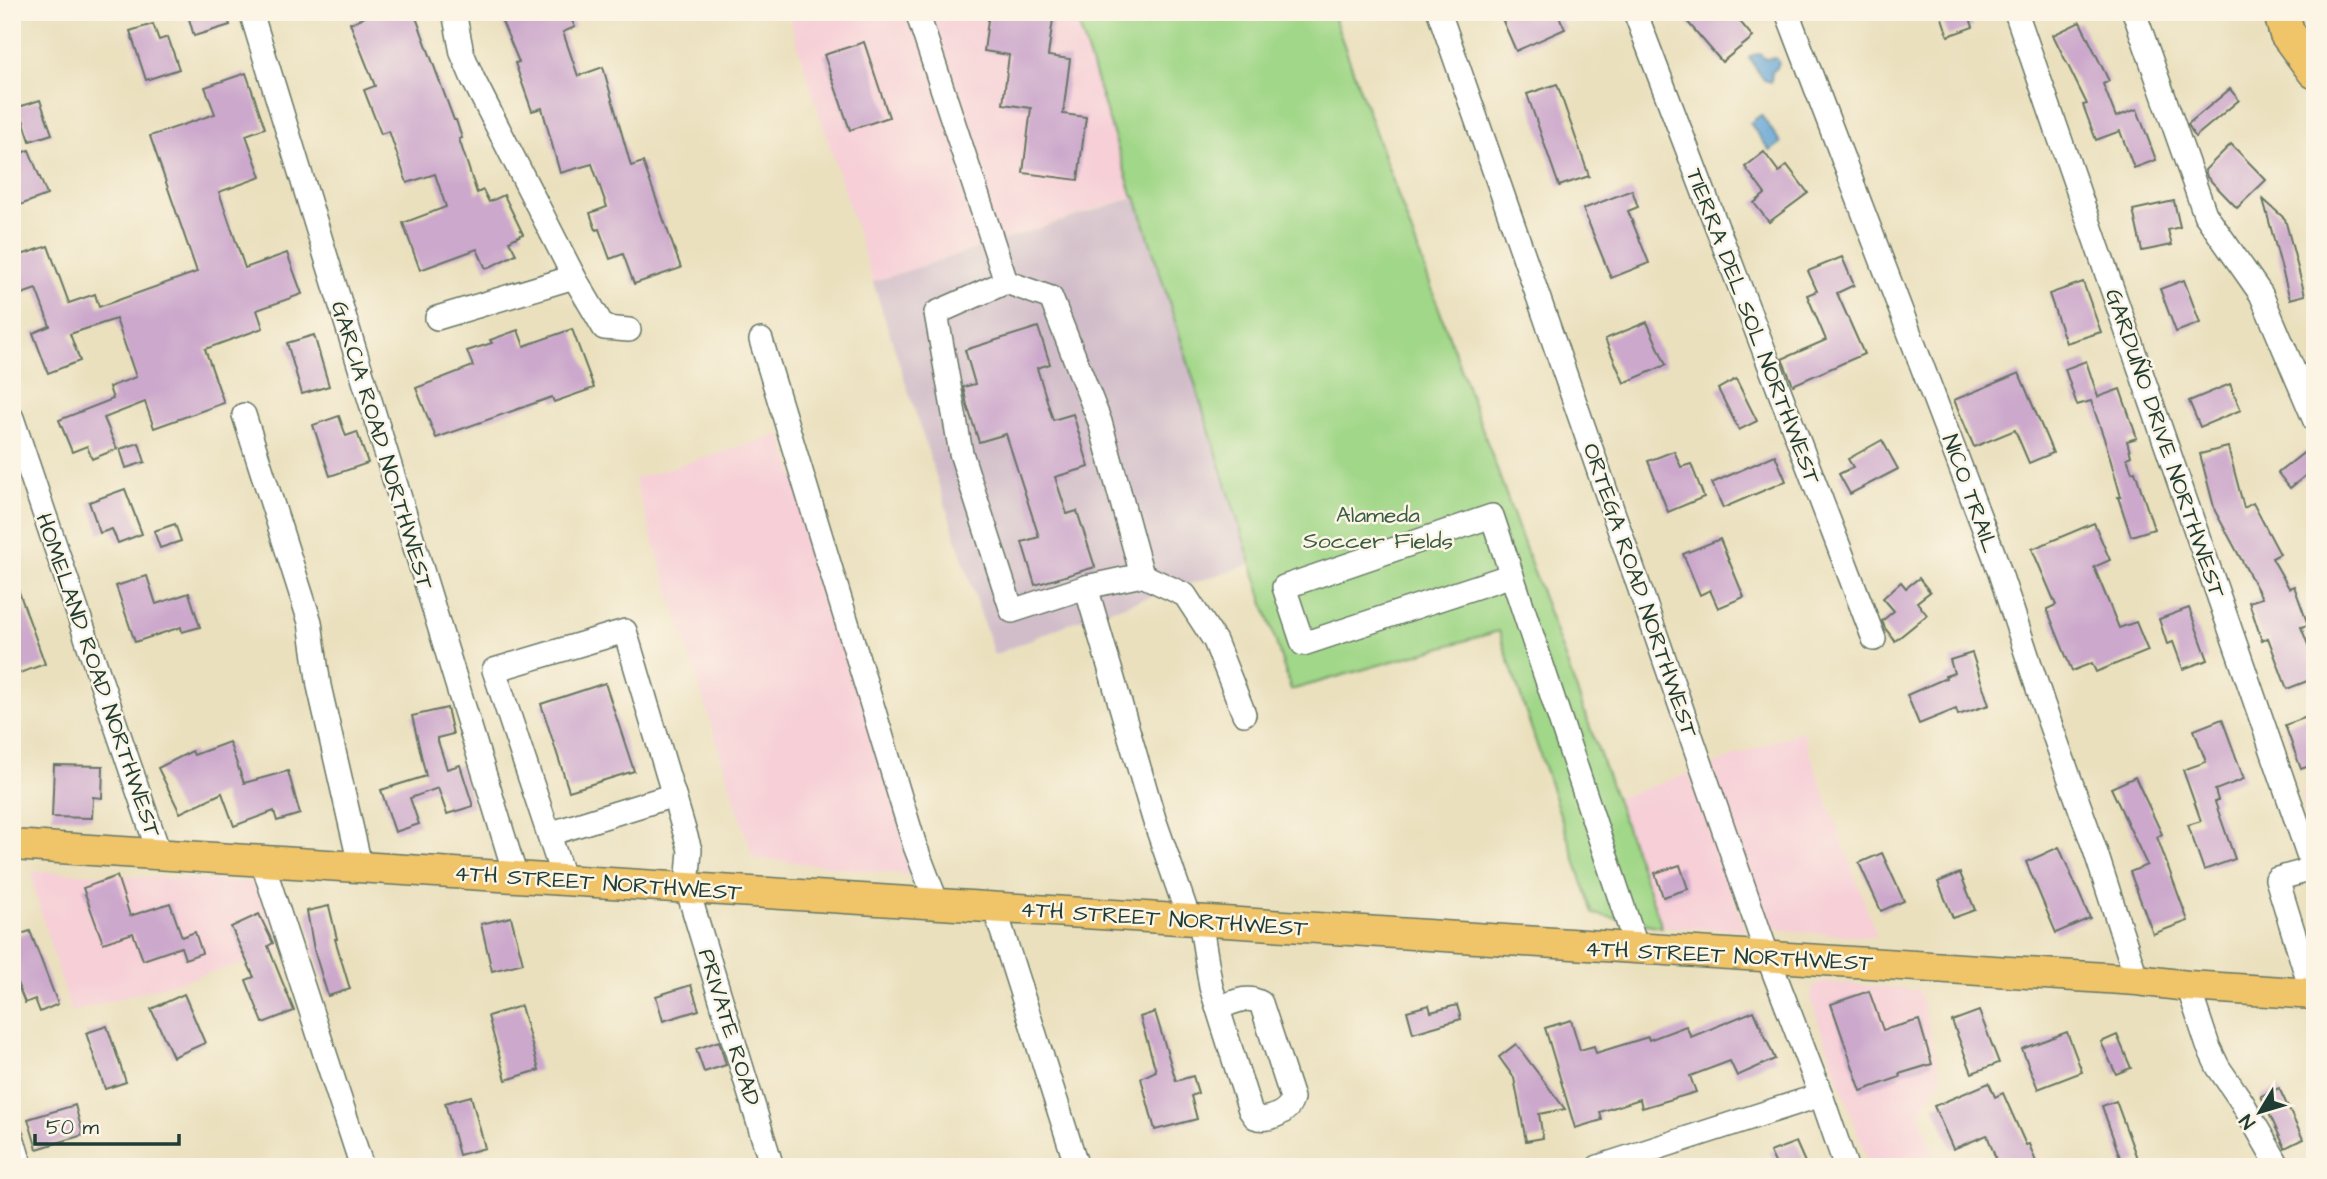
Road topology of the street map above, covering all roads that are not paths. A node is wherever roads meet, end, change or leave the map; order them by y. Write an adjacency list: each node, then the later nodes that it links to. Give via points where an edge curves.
1 (251, 12): 31 (street, GARCIA ROAD NORTHWEST)
2 (454, 12): 11 (street, via 473,79)
3 (917, 12): 12 (street)
4 (1439, 12): 38 (street, ORTEGA ROAD NORTHWEST)
5 (1635, 12): 22 (street, TIERRA DEL SOL NORTHWEST)
6 (1787, 12): 39 (street, NICO TRAIL, via 1994,555)
7 (2016, 12): 30 (street, GARDUÑO DRIVE NORTHWEST)
8 (2134, 12): 18 (street, via 2205,214 2260,294)
9 (2281, 12): 10 (highway, via 2287,33)
10 (2315, 71)
11 (574, 277): 13 (street); 14 (street, via 604,328)
12 (1006, 282): 19 (street, via 1051,298 1100,422); 21 (street, via 936,313 961,453 1012,611)
13 (437, 318)
14 (629, 331)
15 (761, 340): 34 (street, via 899,794)
16 (244, 415): 29 (street, via 310,622 319,686)
17 (12, 418): 27 (street, HOMELAND ROAD NORTHWEST)
18 (2315, 421)
19 (1142, 575): 21 (street); 23 (street, via 1185,595 1215,641)
20 (1512, 575): 20 (street, via 1492,516 1284,587 1303,644); 37 (street)
21 (1086, 587): 36 (street, via 1154,819)
22 (1874, 639)
23 (1244, 714)
24 (674, 795): 25 (street); 25 (street, via 625,631 494,670); 33 (street, via 690,850)
25 (549, 834): 32 (street)
26 (12, 845): 27 (main road, 4TH STREET NORTHWEST)
27 (159, 853): 28 (main road, 4TH STREET NORTHWEST)
28 (261, 858): 29 (main road, 4TH STREET NORTHWEST); 46 (street)
29 (360, 865): 31 (main road, 4TH STREET NORTHWEST)
30 (2314, 871): 41 (street, via 2277,879)
31 (516, 877): 32 (main road, 4TH STREET NORTHWEST)
32 (564, 880): 33 (main road, 4TH STREET NORTHWEST)
33 (687, 888): 34 (main road, 4TH STREET NORTHWEST); 47 (street, PRIVATE ROAD)
34 (937, 903): 35 (main road, 4TH STREET NORTHWEST)
35 (994, 906): 36 (main road, 4TH STREET NORTHWEST); 48 (street)
36 (1194, 920): 37 (main road, 4TH STREET NORTHWEST); 42 (street)
37 (1637, 949): 38 (main road, 4TH STREET NORTHWEST)
38 (1768, 957): 39 (main road, 4TH STREET NORTHWEST); 43 (street, ORTEGA ROAD NORTHWEST)
39 (2137, 980): 40 (main road, 4TH STREET NORTHWEST)
40 (2188, 986): 41 (main road, 4TH STREET NORTHWEST); 51 (street, via 2218,1066)
41 (2313, 993)
42 (1218, 1008): 42 (street, via 1250,1110 1261,1119 1286,1111 1292,1098 1261,1003 1246,998)
43 (1821, 1095): 49 (street); 50 (street, ORTEGA ROAD NORTHWEST)
44 (12, 1137): 45 (street)
45 (21, 1167)
46 (362, 1167)
47 (772, 1167)
48 (1077, 1167)
49 (1598, 1167)
50 (1846, 1167)
51 (2279, 1167)

